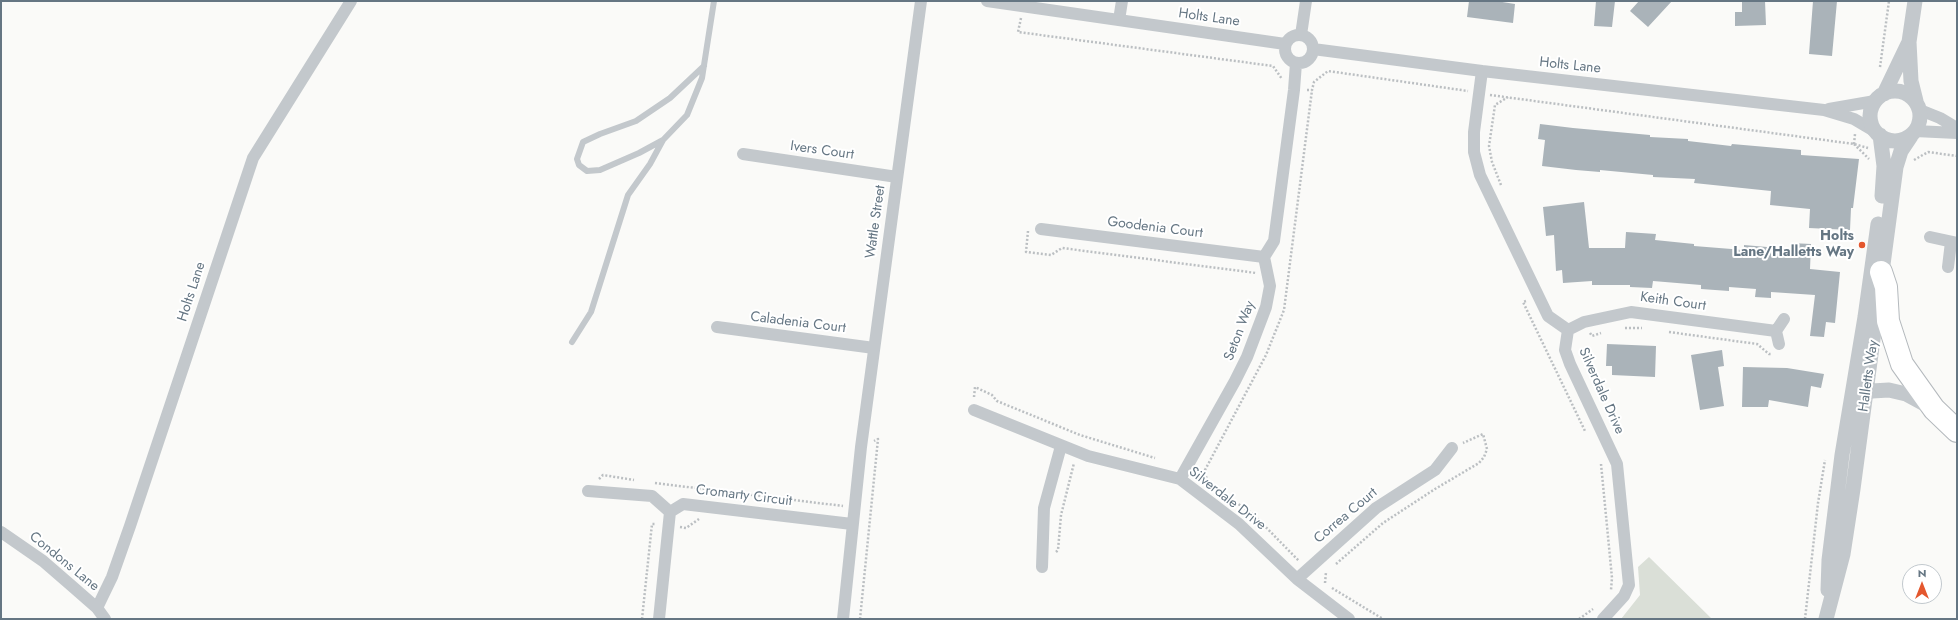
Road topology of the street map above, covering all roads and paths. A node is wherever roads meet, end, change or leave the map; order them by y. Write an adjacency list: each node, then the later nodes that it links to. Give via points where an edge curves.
1 (351, 1): 79 (street, Holts Lane, via 253,158 112,577)
2 (714, 1): 16 (lane)
3 (921, 1): 32 (street, Wattle Street)
4 (987, 1): 9 (street, Holts Lane)
5 (1122, 1): 10 (street)
6 (1306, 1): 11 (street)
7 (1888, 1): 17 (path)
8 (1915, 1): 12 (street)
9 (1023, 6): 10 (street, Holts Lane); 19 (path, via 1018,32 1273,66 1282,78 1283,88)
10 (1119, 20): 13 (street, Holts Lane)
11 (1301, 35): 13 (street, via 1292,37); 14 (street, via 1310,40)
12 (1909, 42): 22 (street); 23 (street, via 1911,81)
13 (1286, 44): 15 (street, via 1286,56)
14 (1313, 49): 15 (street, via 1309,58); 18 (street, Holts Lane)
15 (1296, 63): 19 (street)
16 (704, 66): 30 (lane, via 702,78 687,115); 30 (lane, via 670,98 636,121 583,142 577,159 579,165 587,171 600,170)
17 (1879, 70)
18 (1482, 71): 20 (street); 24 (street, Holts Lane)
19 (1294, 90): 20 (path, via 1312,90 1314,82 1328,71); 37 (street, via 1274,241)
20 (1479, 93): 21 (path); 42 (street, via 1474,152 1480,175)
21 (1508, 97): 25 (path, via 1854,144); 33 (path, via 1495,105 1489,146)
22 (1880, 98): 23 (street, via 1899,91 1908,95); 24 (street, Holts Lane); 29 (street, via 1870,117)
23 (1918, 106): 26 (street); 27 (street, via 1920,121)
24 (1824, 110): 25 (street, Holts Lane)
25 (1854, 119): 29 (street, Holts Lane)
26 (1957, 128)
27 (1913, 133): 28 (street); 29 (street, via 1895,141); 39 (street, Halletts Way, via 1900,151 1896,166)
28 (1957, 133)
29 (1878, 134): 56 (street, Halletts Way, via 1884,166 1883,187)
30 (664, 140): 52 (lane, via 628,196 591,312)
31 (743, 154): 32 (street, Ivers Court)
32 (897, 177): 54 (street, Wattle Street)
33 (1503, 190)
34 (1041, 229): 37 (street, Goodenia Court); 40 (path, via 1028,228 1026,252 1051,255 1062,248)
35 (1930, 238): 36 (street)
36 (1954, 242): 38 (street)
37 (1264, 257): 40 (street, Seton Way)
38 (1948, 267)
39 (1881, 272): 55 (street, Halletts Way); 57 (highway, via 1886,287 1888,321 1894,344 1902,364)
40 (1268, 276): 41 (path); 67 (street, Seton Way, via 1270,286 1266,307 1247,357)
41 (1288, 278)
42 (1538, 296): 48 (street, via 1548,316); 61 (path, via 1523,302)
43 (1784, 319): 50 (street)
44 (1584, 322): 48 (street, Keith Court); 50 (street, Keith Court, via 1631,312); 51 (path, via 1592,336)
45 (717, 327): 54 (street, Caladenia Court)
46 (1622, 328): 47 (path)
47 (1650, 329)
48 (1568, 330): 87 (street, Silverdale Drive, via 1565,350 1570,364 1618,464 1629,585 1624,596)
49 (1664, 331): 53 (path, via 1757,344 1769,354 1784,350)
50 (1776, 331): 53 (street)
51 (1607, 332)
52 (572, 342)
53 (1779, 344)
54 (874, 348): 63 (street, Wattle Street)
55 (1867, 393): 56 (street); 57 (street, via 1872,390 1889,390); 88 (street, Halletts Way, via 1843,554)
56 (1851, 400): 88 (street, Halletts Way, via 1829,560)
57 (1934, 409): 59 (highway)
58 (974, 410): 62 (street, Silverdale Drive)
59 (1957, 431)
60 (1080, 435): 65 (path)
61 (1588, 437)
62 (1061, 446): 65 (street, Silverdale Drive); 76 (street, via 1044,508)
63 (861, 447): 71 (street); 72 (path, via 878,439)
64 (1452, 448): 77 (street, Correa Court, via 1435,470 1376,508)
65 (1075, 451): 67 (street, Silverdale Drive); 76 (path, via 1061,515 1058,550)
66 (1599, 458): 78 (path, via 1602,466 1612,578)
67 (1180, 479): 77 (street, Silverdale Drive, via 1239,524)
68 (637, 480): 70 (path, via 603,475)
69 (652, 482): 71 (path)
70 (588, 491): 73 (street, via 652,496)
71 (854, 507): 72 (path); 74 (street)
72 (871, 510): 84 (path)
73 (670, 512): 74 (street, Cromarty Circuit, via 683,504); 82 (street)
74 (852, 524): 83 (street)
75 (1, 532): 79 (street, Condons Lane, via 43,562)
76 (1042, 567)
77 (1297, 579): 85 (street, Silverdale Drive)
78 (1609, 594)
79 (97, 608): 81 (street, Condons Lane)
80 (1595, 608): 86 (path)
81 (105, 619)
82 (659, 619)
83 (843, 619)
84 (860, 619)
85 (1349, 619)
86 (1579, 619)
87 (1603, 619)
88 (1826, 619)

